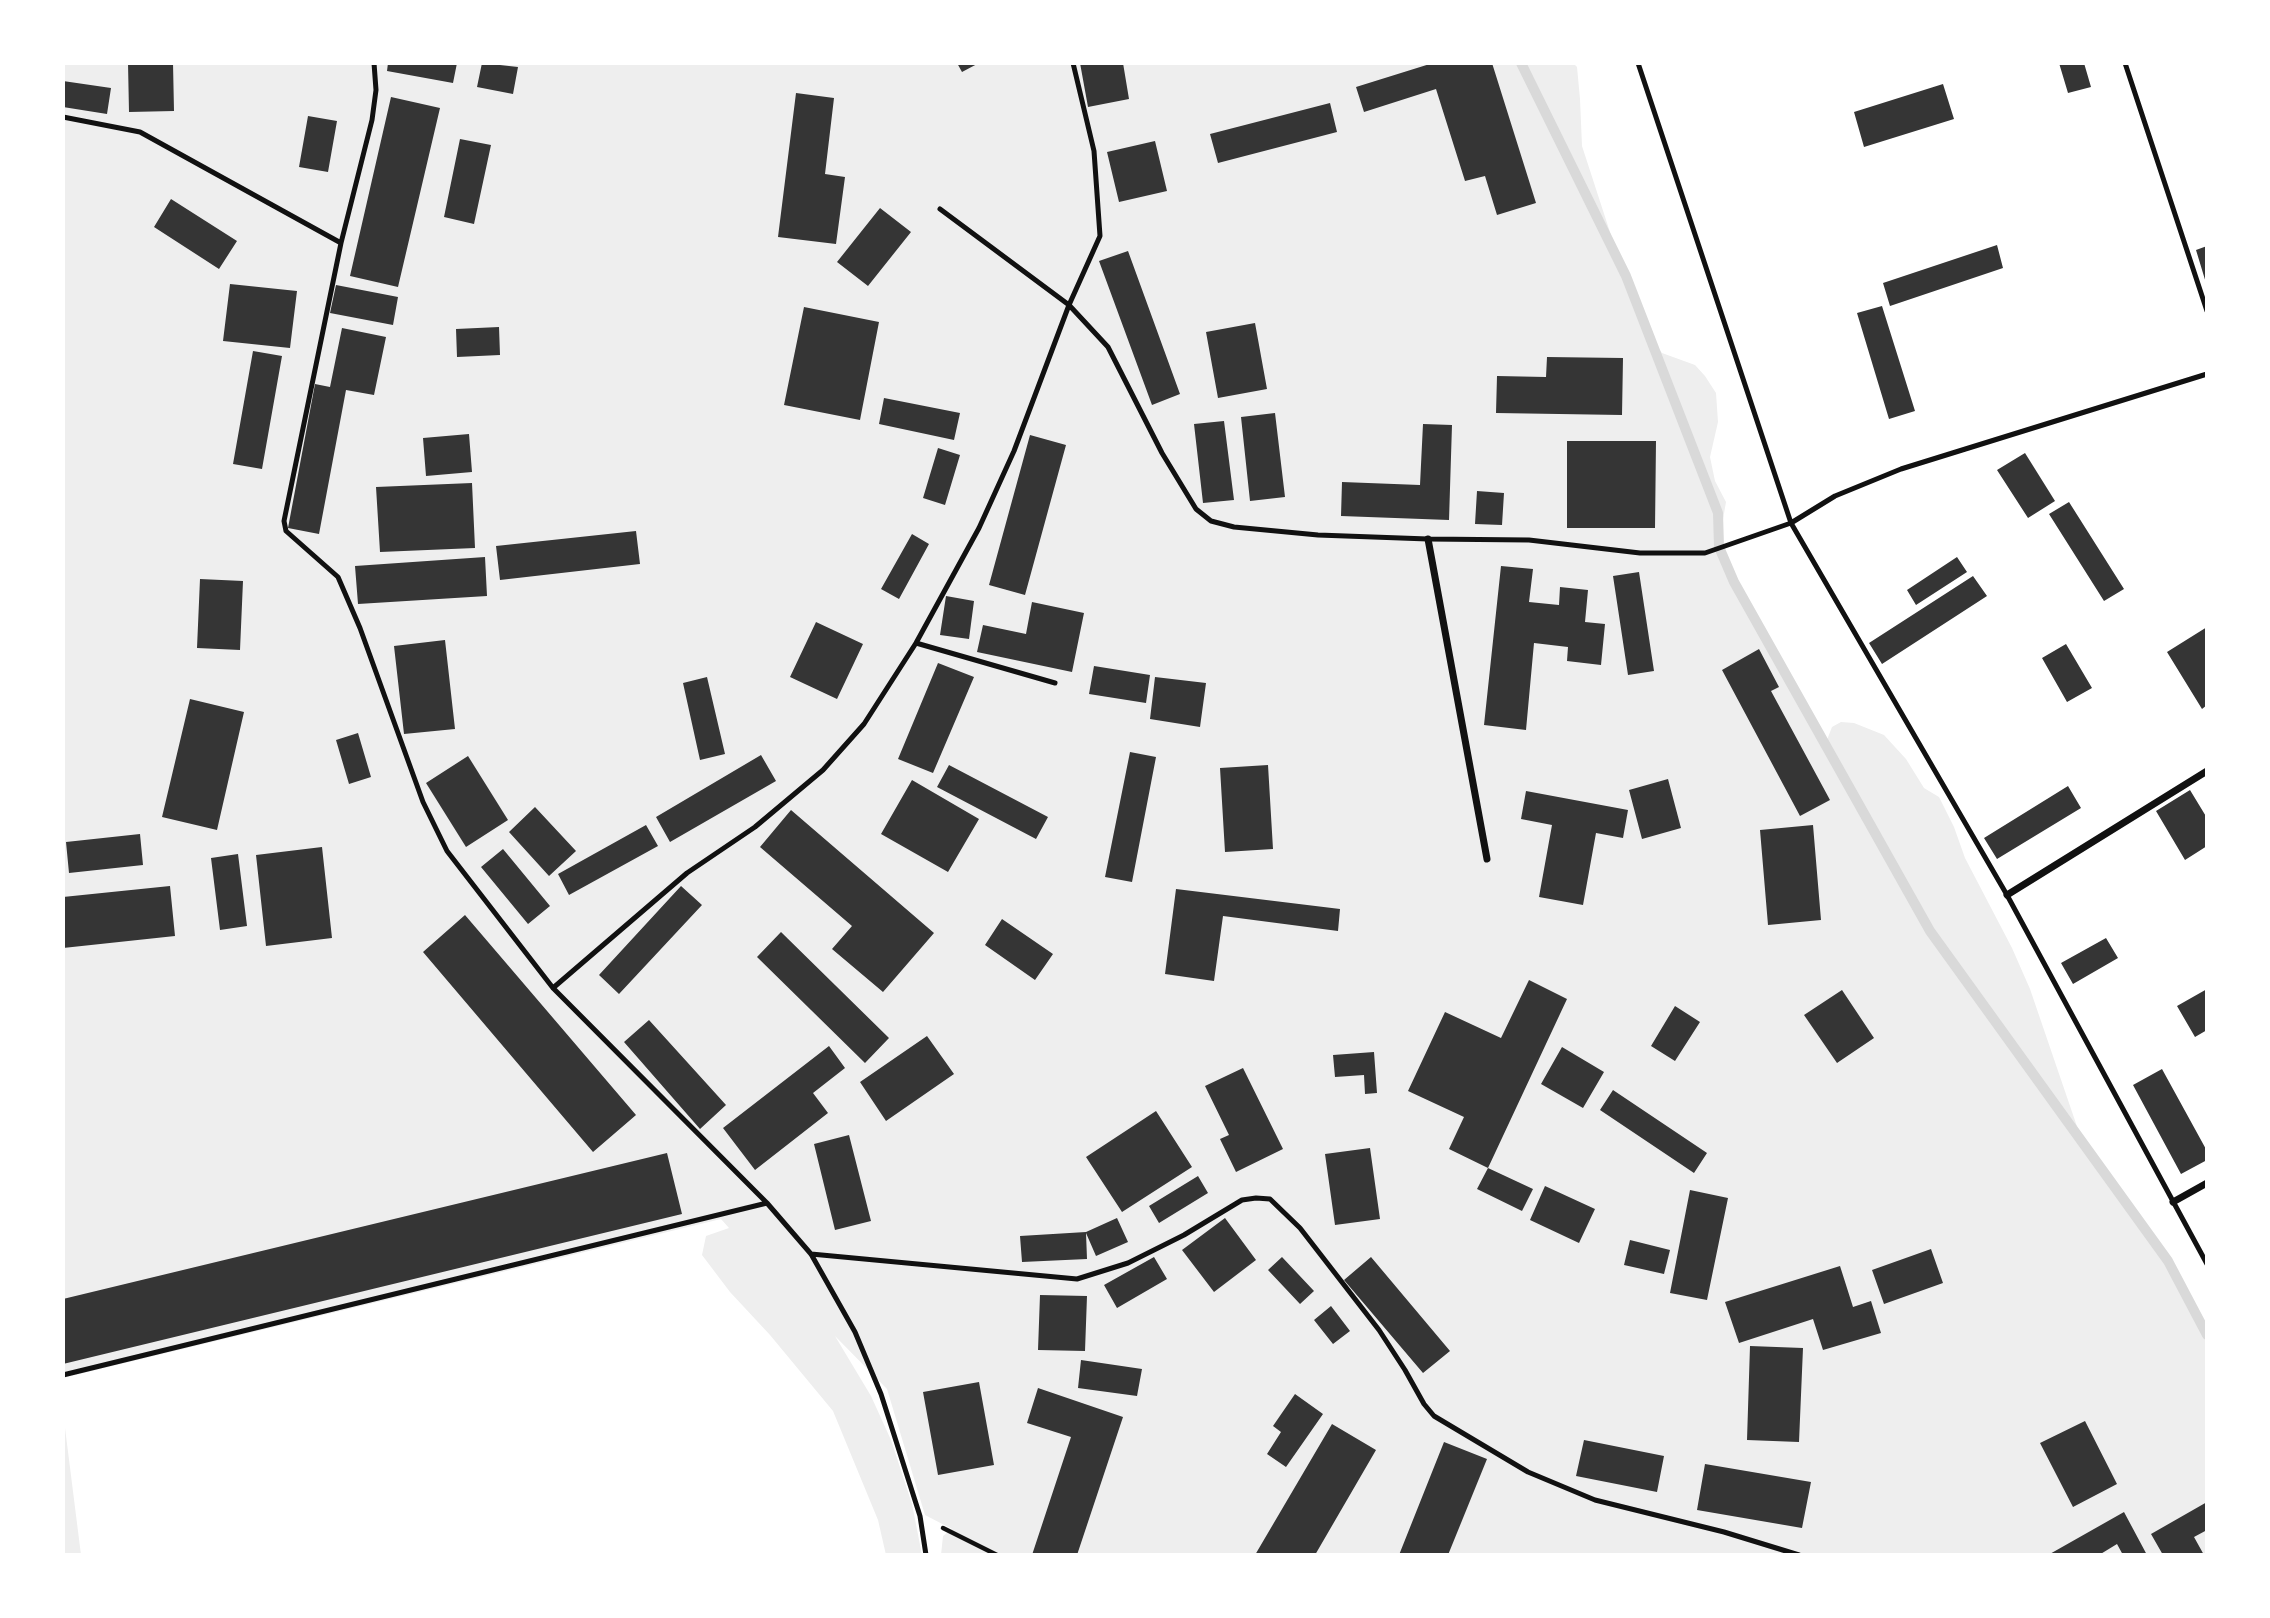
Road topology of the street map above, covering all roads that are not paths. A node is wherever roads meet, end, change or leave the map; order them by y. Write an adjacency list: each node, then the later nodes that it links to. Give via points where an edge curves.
1 (374, 63): 7 (lane, via 372,120)
2 (1073, 63): 8 (lane, via 1094,151 1100,236)
3 (1639, 63): 11 (lane)
4 (2125, 63): 9 (lane)
5 (63, 117): 7 (lane, via 140,132)
6 (940, 209): 8 (lane)
7 (341, 243): 18 (lane, via 284,521 286,531 338,577 423,802 447,850)
8 (1069, 305): 12 (lane, via 1108,347 1162,453 1196,509 1211,522 1318,535); 13 (lane, via 1014,451)
9 (2207, 311)
10 (2207, 374): 11 (lane, via 1901,469 1835,496)
11 (1791, 523): 12 (lane, via 1705,552 1640,553 1529,540); 17 (lane)
12 (1428, 539): 16 (street)
13 (916, 643): 14 (lane); 18 (lane, via 864,724 823,770 755,827 687,873)
14 (1055, 683)
15 (2207, 771): 17 (street)
16 (1487, 859)
17 (2007, 895): 20 (lane)
18 (553, 988): 21 (lane)
19 (2207, 1183): 20 (street)
20 (2174, 1202): 23 (lane)
21 (767, 1203): 22 (lane); 24 (lane)
22 (811, 1254): 25 (lane, via 855,1332 881,1394 920,1516); 26 (lane, via 1077,1279 1128,1263 1242,1200 1270,1199 1300,1228 1379,1330 1434,1416 1528,1472 1595,1500)
23 (2207, 1264)
24 (63, 1375)
25 (926, 1555)
26 (1800, 1555)

